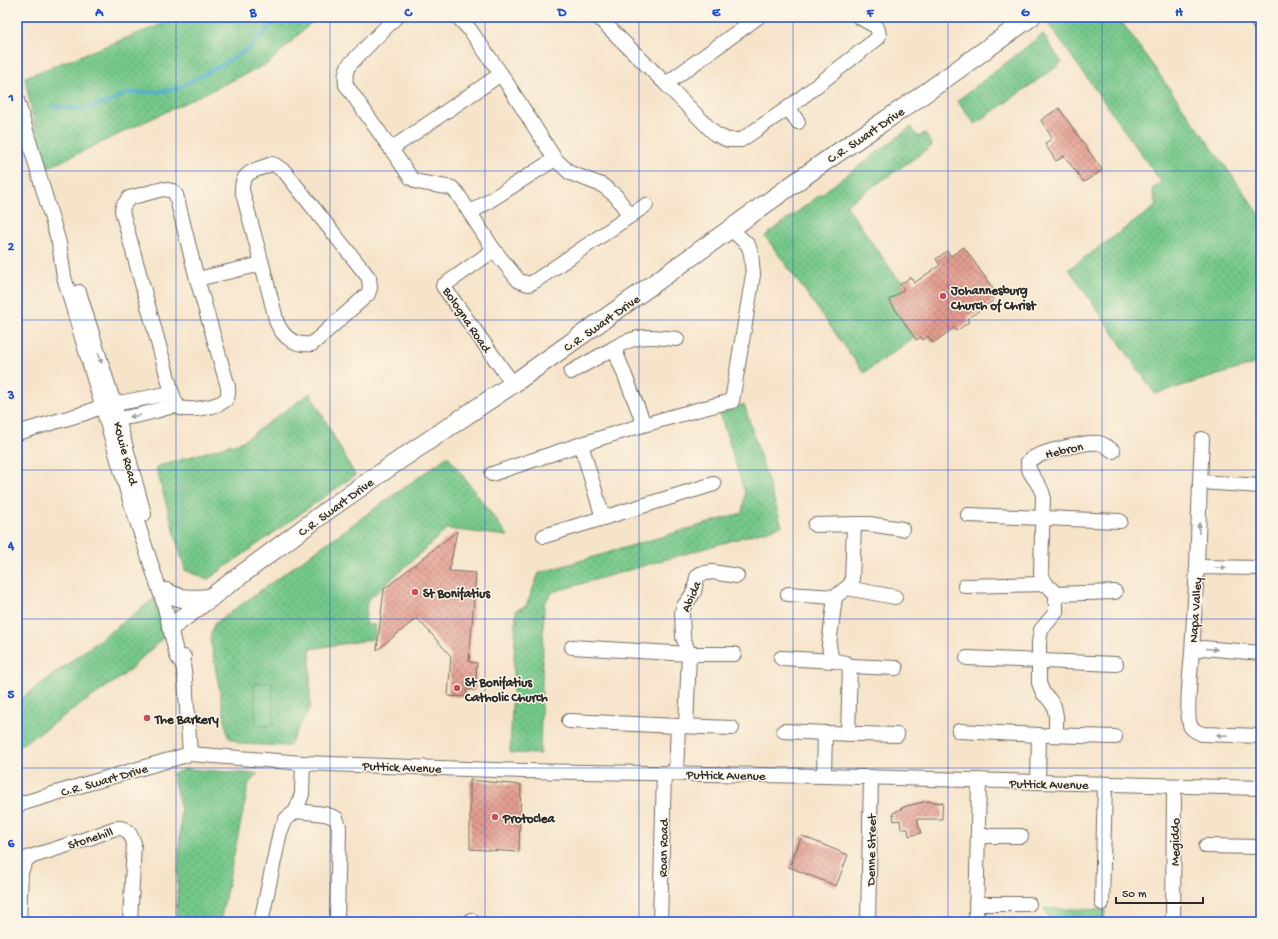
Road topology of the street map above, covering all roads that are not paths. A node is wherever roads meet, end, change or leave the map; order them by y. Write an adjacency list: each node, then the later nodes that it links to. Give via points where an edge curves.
1 (396, 17): 14 (street, via 349,64 345,78 346,85)
2 (458, 17): 9 (street)
3 (758, 17): 10 (street)
4 (859, 17): 12 (street, via 877,27 880,35 878,38)
5 (1031, 17): 19 (street, C.R. Swart Drive)
6 (1255, 17): 8 (street)
7 (601, 18): 10 (street)
8 (1261, 27)
9 (500, 74): 14 (street); 15 (street)
10 (666, 84): 12 (street, via 716,134 728,140 741,140)
11 (17, 100): 28 (street, Kowie Road, via 59,244 64,277)
12 (788, 108): 13 (street)
13 (798, 122)
14 (391, 148): 17 (street, via 411,178 418,182 452,188)
15 (555, 159): 17 (street); 18 (street, via 570,173 602,185 616,196)
16 (646, 205): 18 (street)
17 (470, 213): 20 (street)
18 (630, 216): 20 (street, via 529,284 519,281)
19 (731, 229): 26 (street, C.R. Swart Drive); 29 (street, via 748,245 753,274 732,401)
20 (494, 250): 26 (street, Bologna Road, via 442,286)
21 (262, 264): 21 (street, via 242,183 247,175 272,164 285,172 369,278 370,288 368,294 312,344 302,344 286,338 281,331); 22 (street)
22 (198, 279): 27 (street, via 229,394 226,401 193,409 182,409); 27 (street, via 173,191 163,189 128,198 122,211)
23 (677, 339): 24 (street, via 643,337)
24 (614, 348): 25 (street); 29 (street)
25 (572, 372)
26 (513, 384): 58 (street, C.R. Swart Drive, via 345,498)
27 (175, 399): 28 (street, via 153,412)
28 (110, 412): 30 (street, via 85,413); 52 (street, Kowie Road); 59 (street, Kowie Road, via 129,497)
29 (644, 424): 32 (street)
30 (17, 433)
31 (1202, 439): 35 (street, Napa Valley)
32 (581, 444): 34 (street); 40 (street)
33 (1113, 451): 39 (street, Hebron, via 1101,444 1089,443 1042,453 1030,459 1029,470 1043,495)
34 (492, 474)
35 (1200, 482): 37 (street); 46 (street, Napa Valley, one-way to 35)
36 (714, 484): 40 (street)
37 (1261, 486)
38 (968, 515): 39 (street)
39 (1043, 517): 41 (street); 49 (street, Hebron, via 1041,570)
40 (603, 518): 45 (street)
41 (1120, 521)
42 (854, 524): 43 (street); 44 (street); 51 (street, via 852,582)
43 (814, 525)
44 (902, 528)
45 (544, 536)
46 (1197, 567): 47 (street, Napa Valley, one-way to 47); 61 (street, Napa Valley)
47 (1261, 568)
48 (737, 576): 63 (street, Abida, via 712,572 697,577 694,592 682,612 683,637)
49 (1046, 584): 50 (street); 55 (street)
50 (965, 586)
51 (848, 588): 56 (street); 57 (street)
52 (167, 592): 58 (street, via 189,599); 59 (street, Kowie Road)
53 (1115, 592): 55 (street)
54 (788, 594): 56 (street)
55 (1056, 594): 68 (street, via 1056,612 1041,630)
56 (834, 597): 67 (street, via 829,645 831,657)
57 (895, 597)
58 (211, 598): 59 (street, C.R. Swart Drive)
59 (174, 625): 84 (street, Kowie Road, via 185,652 183,665)
60 (572, 647): 63 (street)
61 (1192, 652): 62 (street, Napa Valley, one-way to 62, via 1203,648); 82 (street, Napa Valley, one-way to 61, via 1202,734 1190,727 1188,715)
62 (1261, 653)
63 (689, 654): 64 (street); 73 (street, Abida)
64 (734, 654)
65 (781, 658): 67 (street)
66 (967, 658): 68 (street)
67 (835, 661): 70 (street)
68 (1039, 661): 69 (street); 81 (street, via 1039,683 1042,693 1054,706)
69 (1116, 664)
70 (850, 666): 71 (street); 78 (street)
71 (896, 668)
72 (569, 721): 73 (street)
73 (682, 726): 74 (street); 86 (street, Abida)
74 (732, 728)
75 (784, 731): 77 (street)
76 (959, 731): 80 (street)
77 (825, 733): 78 (street); 87 (street)
78 (848, 734): 79 (street)
79 (897, 735)
80 (1039, 735): 81 (street); 90 (street)
81 (1056, 735): 83 (street)
82 (1261, 736)
83 (1115, 737)
84 (190, 754): 85 (street, Puttick Avenue); 94 (street, C.R. Swart Drive)
85 (303, 763): 86 (street, Puttick Avenue); 95 (street, via 302,794)
86 (670, 773): 87 (street, Puttick Avenue); 107 (street, Roan Road)
87 (824, 776): 88 (street, Puttick Avenue)
88 (871, 777): 89 (street, Puttick Avenue); 108 (street, Denne Street)
89 (979, 780): 90 (street, Puttick Avenue); 96 (street)
90 (1038, 782): 91 (street, Puttick Avenue)
91 (1105, 784): 92 (street, Puttick Avenue); 100 (street)
92 (1174, 787): 93 (street, Puttick Avenue); 110 (street, Megiddo)
93 (1261, 788)
94 (17, 805)
95 (296, 812): 105 (street, via 286,819 280,832); 106 (street, via 331,815 336,818 340,827)
96 (978, 836): 97 (street); 101 (street)
97 (1021, 836)
98 (1206, 846): 99 (street)
99 (1261, 847)
100 (1102, 903)
101 (976, 904): 102 (street); 109 (street)
102 (1029, 904)
103 (19, 922): 104 (street, Stonehill, via 21,872 27,858 115,828 126,830 134,844)
104 (130, 922)
105 (261, 922)
106 (337, 922)
107 (660, 922)
108 (868, 922)
109 (976, 922)
110 (1173, 922)

